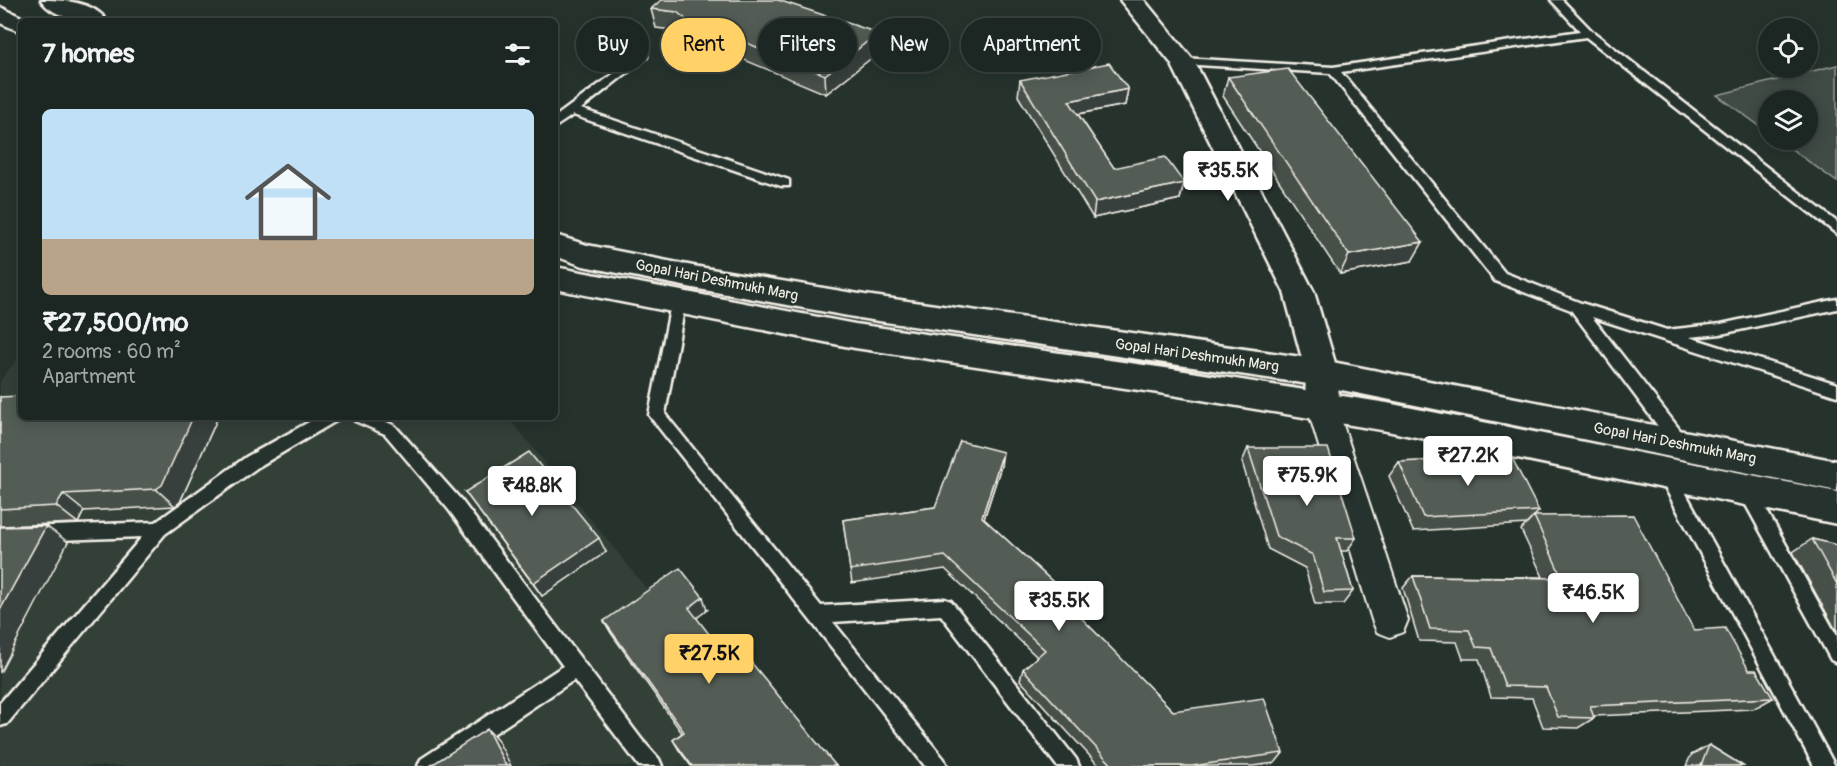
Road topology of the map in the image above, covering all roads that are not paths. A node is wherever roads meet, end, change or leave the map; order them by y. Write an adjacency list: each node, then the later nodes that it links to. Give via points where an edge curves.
1 (53, 0): 5 (main road)
2 (1132, 0): 8 (main road)
3 (1556, 0): 7 (lane)
4 (0, 14): 6 (main road)
5 (89, 18)
6 (18, 23)
7 (1588, 33): 9 (lane); 14 (lane)
8 (1182, 61): 9 (lane); 21 (main road, via 1299,292)
9 (1333, 70): 19 (lane, via 1500,277)
10 (622, 72): 11 (lane)
11 (572, 110): 12 (lane); 13 (lane)
12 (558, 121)
13 (785, 183)
14 (1837, 229)
15 (558, 246): 21 (main road, Gopal Hari Deshmukh Marg, via 583,255 865,307)
16 (558, 279): 17 (main road, Gopal Hari Deshmukh Marg)
17 (678, 304): 23 (main road, Gopal Hari Deshmukh Marg, via 855,336); 34 (lane, via 657,415)
18 (1837, 304): 20 (lane, via 1721,329)
19 (1575, 306): 20 (lane); 27 (lane)
20 (1663, 334): 22 (lane)
21 (1322, 374): 23 (main road); 27 (main road, Gopal Hari Deshmukh Marg)
22 (1837, 390)
23 (1322, 407): 28 (main road, Gopal Hari Deshmukh Marg); 35 (street)
24 (326, 420): 32 (lane, via 252,462)
25 (376, 420): 26 (lane)
26 (392, 423): 37 (lane)
27 (1681, 444): 29 (main road, Gopal Hari Deshmukh Marg)
28 (1666, 473): 30 (main road, Gopal Hari Deshmukh Marg); 43 (lane)
29 (1837, 476)
30 (1746, 489): 31 (main road, Gopal Hari Deshmukh Marg); 36 (lane)
31 (1837, 508)
32 (159, 529): 33 (lane); 38 (lane)
33 (0, 535)
34 (816, 615): 41 (lane); 42 (lane, via 945,606)
35 (1390, 620)
36 (1837, 654)
37 (576, 668): 39 (lane); 40 (lane)
38 (0, 717)
39 (428, 766)
40 (652, 766)
41 (937, 766)
42 (1069, 766)
43 (1825, 766)

